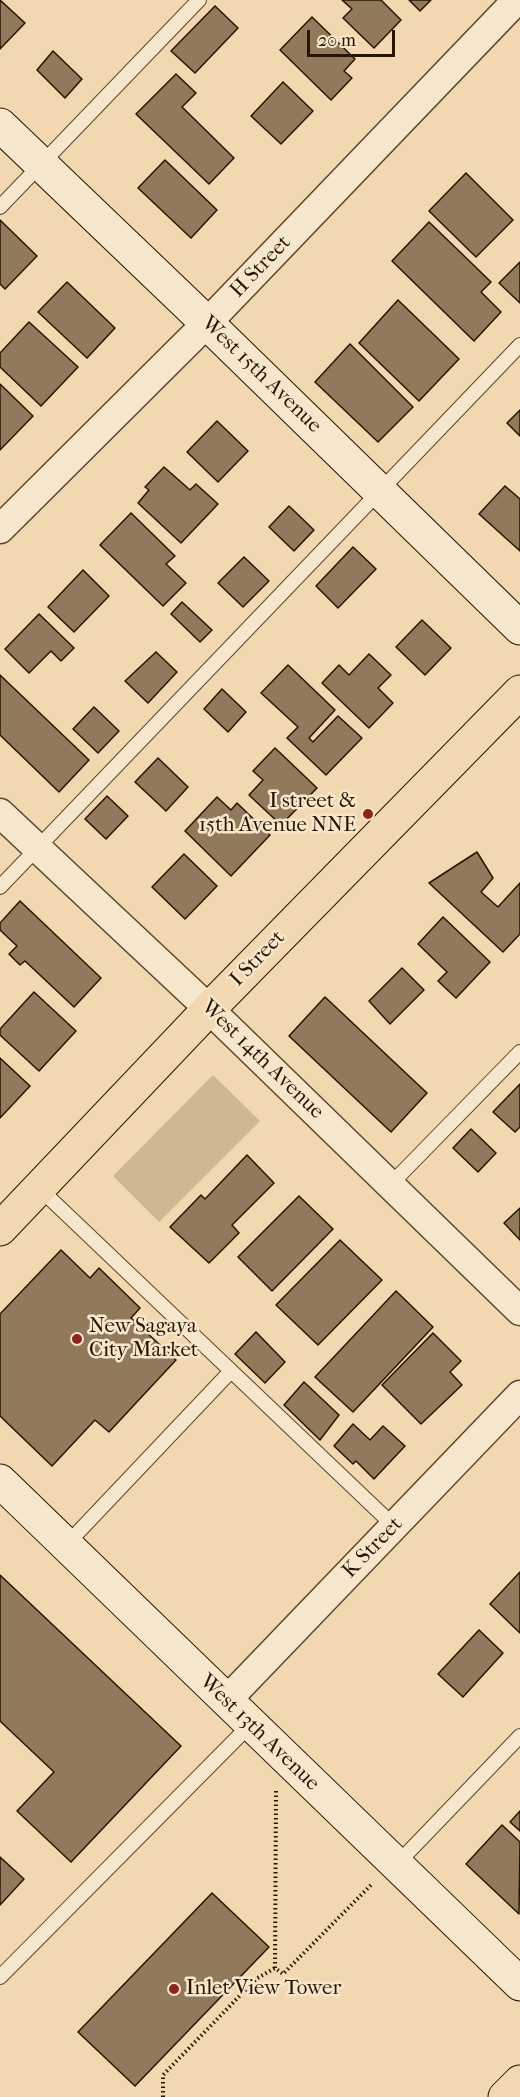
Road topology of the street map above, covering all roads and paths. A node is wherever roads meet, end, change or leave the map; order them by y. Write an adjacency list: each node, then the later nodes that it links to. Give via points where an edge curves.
1 (198, 0): 4 (lane)
2 (518, 0): 6 (street, H Street)
3 (0, 125): 4 (street, West 15th Avenue)
4 (42, 165): 5 (lane); 6 (street, West 15th Avenue)
5 (0, 207)
6 (207, 323): 8 (street, West 15th Avenue); 9 (street, H Street)
7 (520, 345): 8 (lane)
8 (381, 492): 10 (street, West 15th Avenue); 13 (lane)
9 (0, 530)
10 (520, 628)
11 (520, 692): 15 (main road, I Street)
12 (0, 813): 13 (street, West 14th Avenue)
13 (38, 849): 14 (lane); 15 (street, West 14th Avenue)
14 (0, 887)
15 (209, 1009): 17 (street, West 14th Avenue); 18 (main road, I Street)
16 (520, 1052): 17 (lane)
17 (390, 1185): 20 (street, West 14th Avenue)
18 (39, 1188): 19 (main road, I Street); 21 (lane)
19 (0, 1229)
20 (520, 1311)
21 (231, 1371): 24 (lane); 25 (lane)
22 (520, 1395): 24 (street, K Street)
23 (0, 1481): 25 (street, West 13th Avenue)
24 (394, 1527): 26 (street, K Street)
25 (66, 1545): 26 (street, West 13th Avenue)
26 (226, 1701): 27 (street, West 13th Avenue)
27 (250, 1725): 30 (street, West 13th Avenue); 32 (lane)
28 (520, 1736): 30 (lane)
29 (276, 1784): 31 (path)
30 (386, 1873): 31 (path, via 283,1974); 33 (street, West 13th Avenue)
31 (275, 1968): 35 (path, via 256,1979 163,2075)
32 (0, 1977)
33 (520, 1984)
34 (520, 2082): 36 (main road)
35 (163, 2097)
36 (505, 2097)

